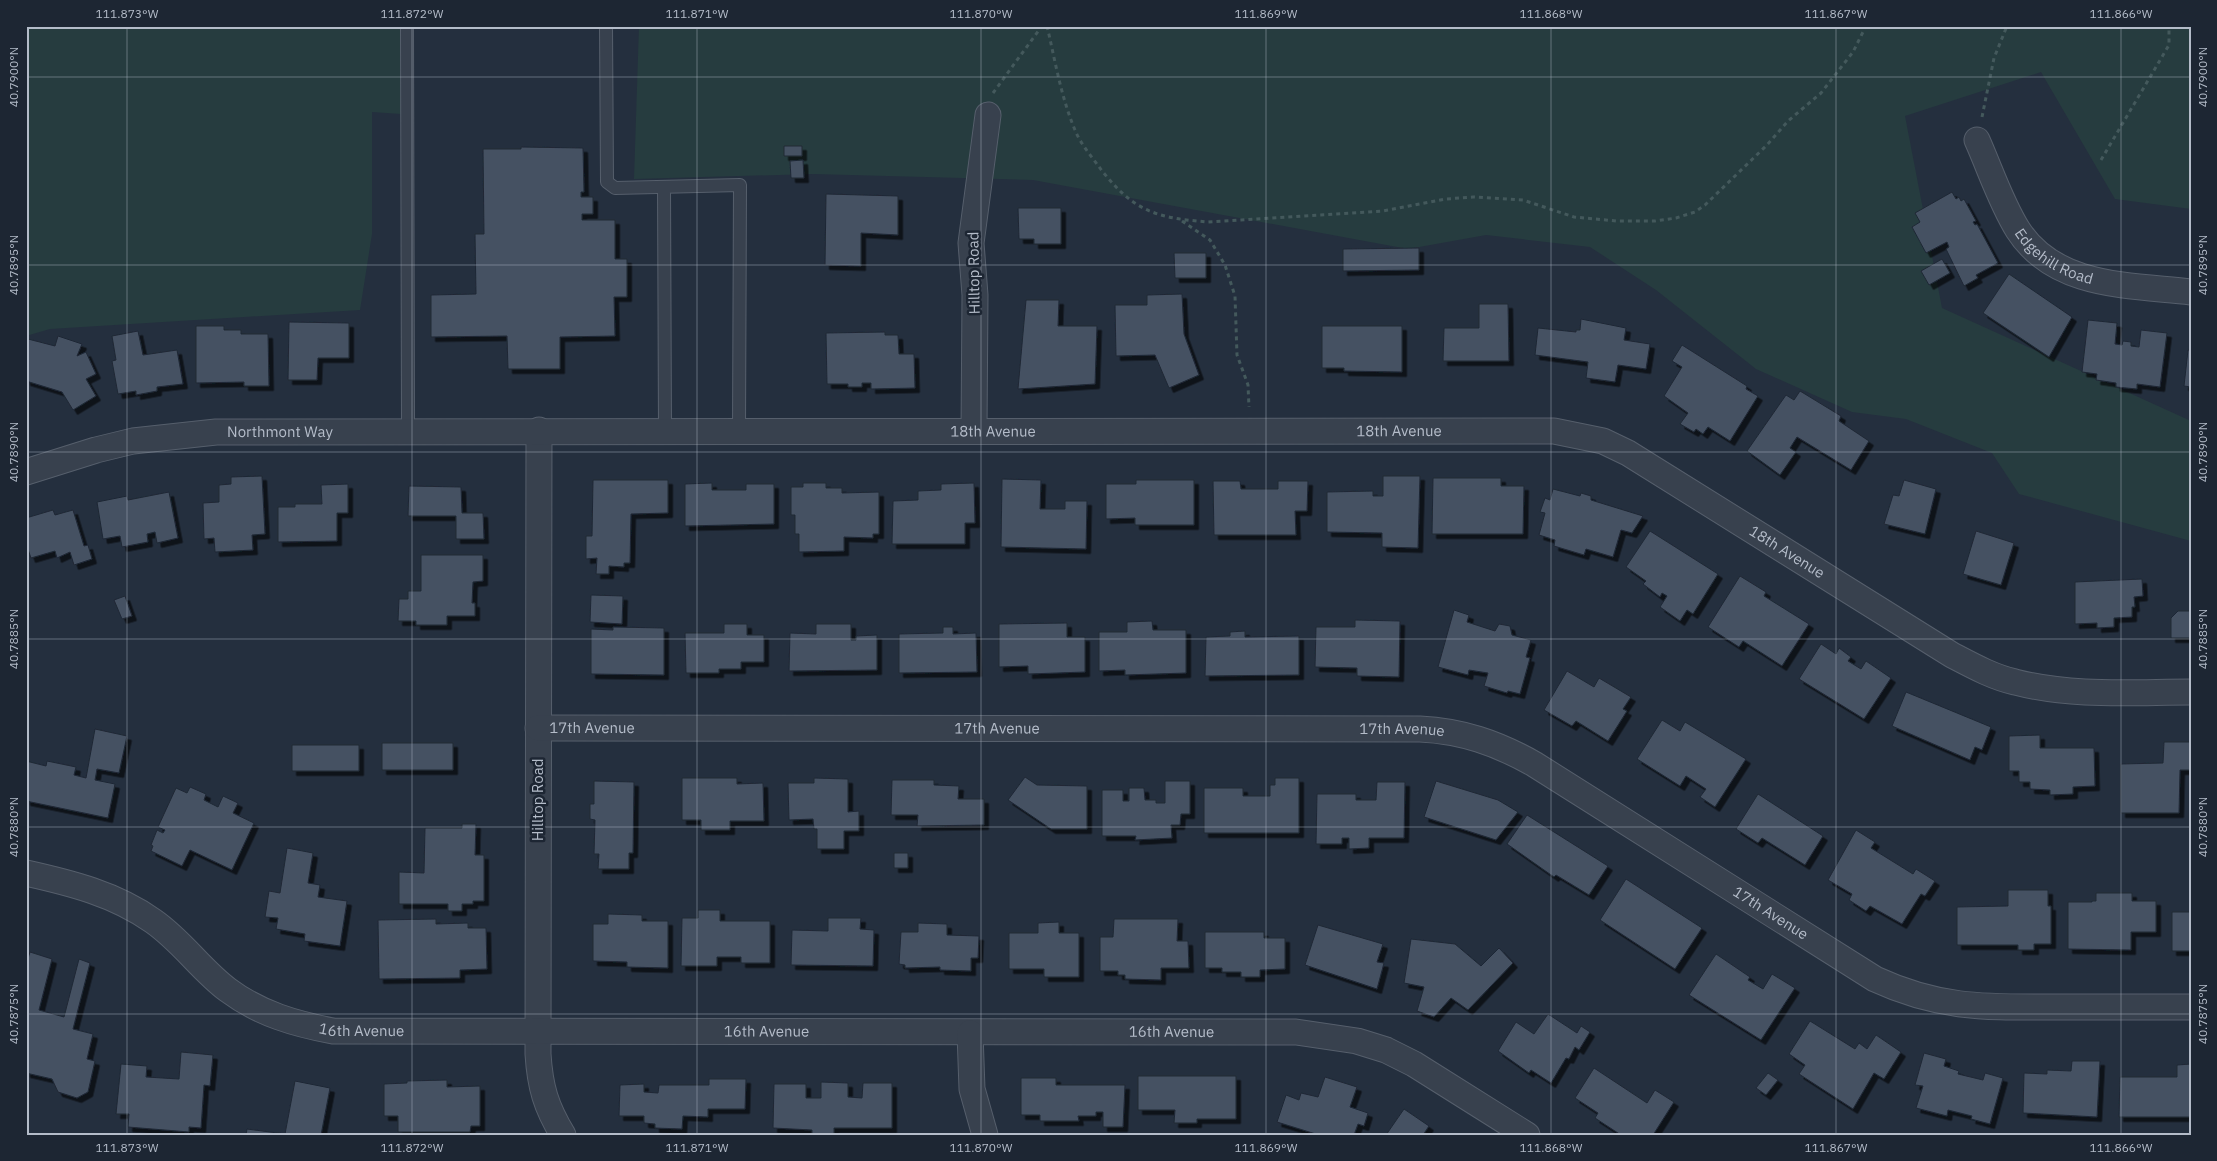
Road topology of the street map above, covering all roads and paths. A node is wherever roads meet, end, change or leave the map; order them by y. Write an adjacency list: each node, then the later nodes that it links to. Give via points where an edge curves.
1 (407, 26): 15 (lane)
2 (606, 26): 11 (lane, via 608,182 615,188)
3 (1042, 26): 8 (path, via 993,91)
4 (1046, 26): 12 (path, via 1069,113 1086,149 1122,194 1138,206)
5 (1866, 26): 12 (path, via 1853,52 1821,92 1705,205 1676,218 1655,221 1589,220 1523,200 1473,198 1446,199 1383,211 1208,222)
6 (2007, 26): 9 (path, via 1994,58)
7 (2169, 26): 10 (path, via 2169,45)
8 (988, 115): 19 (street, Hilltop Road, via 972,243)
9 (1977, 140): 13 (street, Edgehill Road, via 2018,230 2046,260 2063,270 2100,282)
10 (2101, 160)
11 (664, 187): 17 (lane); 18 (lane, via 740,185)
12 (1179, 220): 14 (path, via 1210,240 1225,265 1235,296 1237,355 1248,385)
13 (2191, 292)
14 (1249, 409)
15 (408, 430): 16 (street, Northmont Way); 20 (street, Northmont Way, via 280,430 175,435 96,450)
16 (539, 430): 17 (street, 18th Avenue); 22 (street, Hilltop Road)
17 (665, 430): 18 (street, 18th Avenue)
18 (739, 430): 19 (street, 18th Avenue)
19 (974, 431): 21 (street, 18th Avenue, via 1531,430 1579,435 1603,441 1651,466 1952,655 1982,670 2013,682 2046,689)
20 (26, 472)
21 (2191, 692)
22 (538, 728): 24 (street, 17th Avenue, via 1420,729 1460,733 1497,745 1534,764 1875,979 1911,994 1978,1007); 25 (street, Hilltop Road)
23 (26, 873): 25 (street, 16th Avenue, via 82,886 131,908 180,942 228,990 274,1016 333,1031 365,1033)
24 (2191, 1007)
25 (538, 1032): 26 (street, 16th Avenue); 27 (street, Hilltop Road, via 539,1077 544,1098)
26 (970, 1033): 28 (street, via 972,1089); 29 (street, 16th Avenue, via 1296,1032 1326,1035 1386,1050)
27 (563, 1135)
28 (984, 1135)
29 (1527, 1135)

